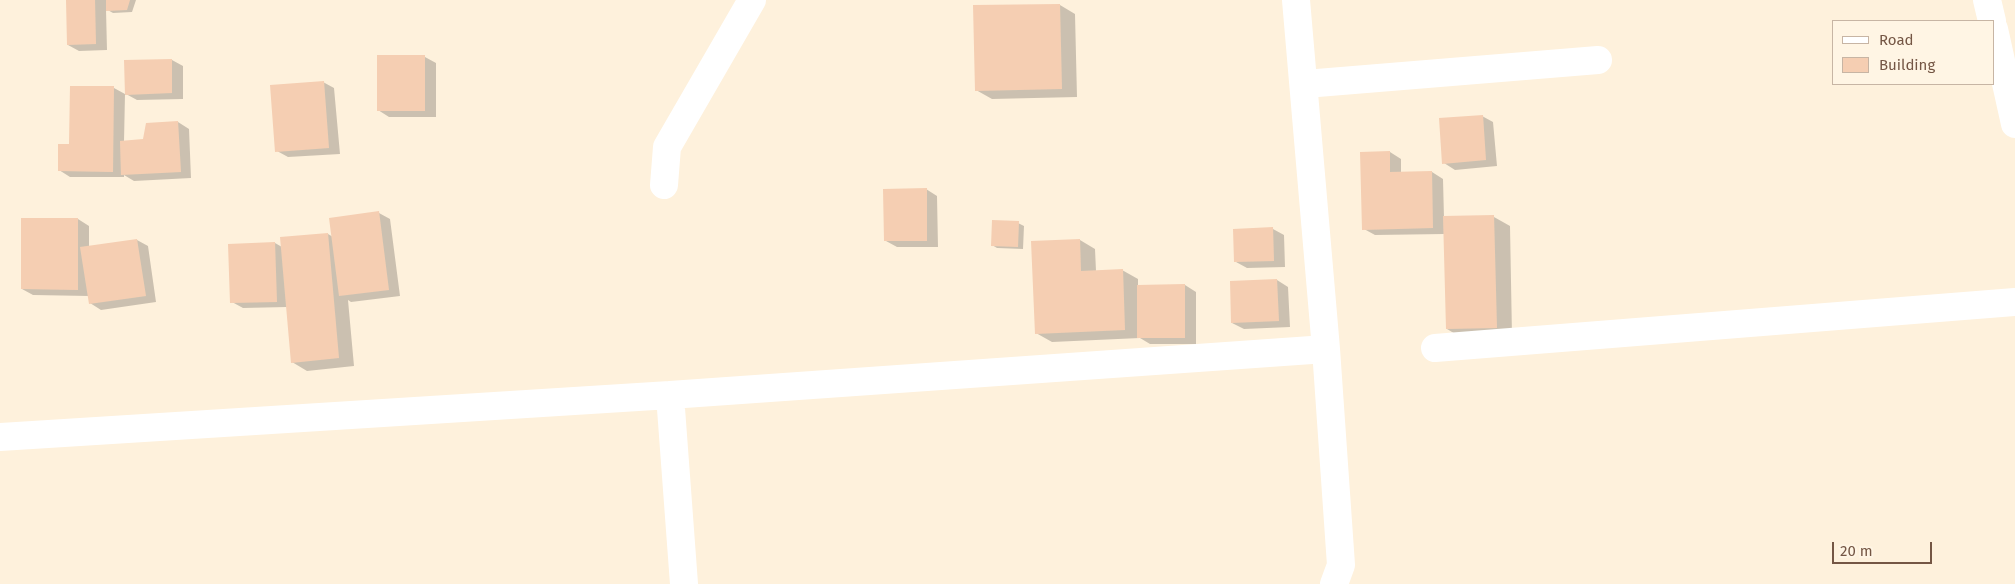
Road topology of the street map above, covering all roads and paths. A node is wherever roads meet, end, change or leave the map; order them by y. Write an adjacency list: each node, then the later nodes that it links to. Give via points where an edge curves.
1 (752, 0): 9 (street, via 667,147)
2 (1296, 0): 7 (street)
3 (1987, 0): 4 (street)
4 (1992, 20)
5 (1995, 34): 8 (street)
6 (1598, 60): 7 (street)
7 (1305, 84): 12 (street)
8 (2015, 124)
9 (664, 185)
10 (2015, 302): 11 (street)
11 (1435, 348)
12 (1326, 349): 13 (street); 16 (street, via 1341,565)
13 (670, 395): 14 (street); 15 (street)
14 (0, 437)
15 (684, 584)
16 (1334, 584)

